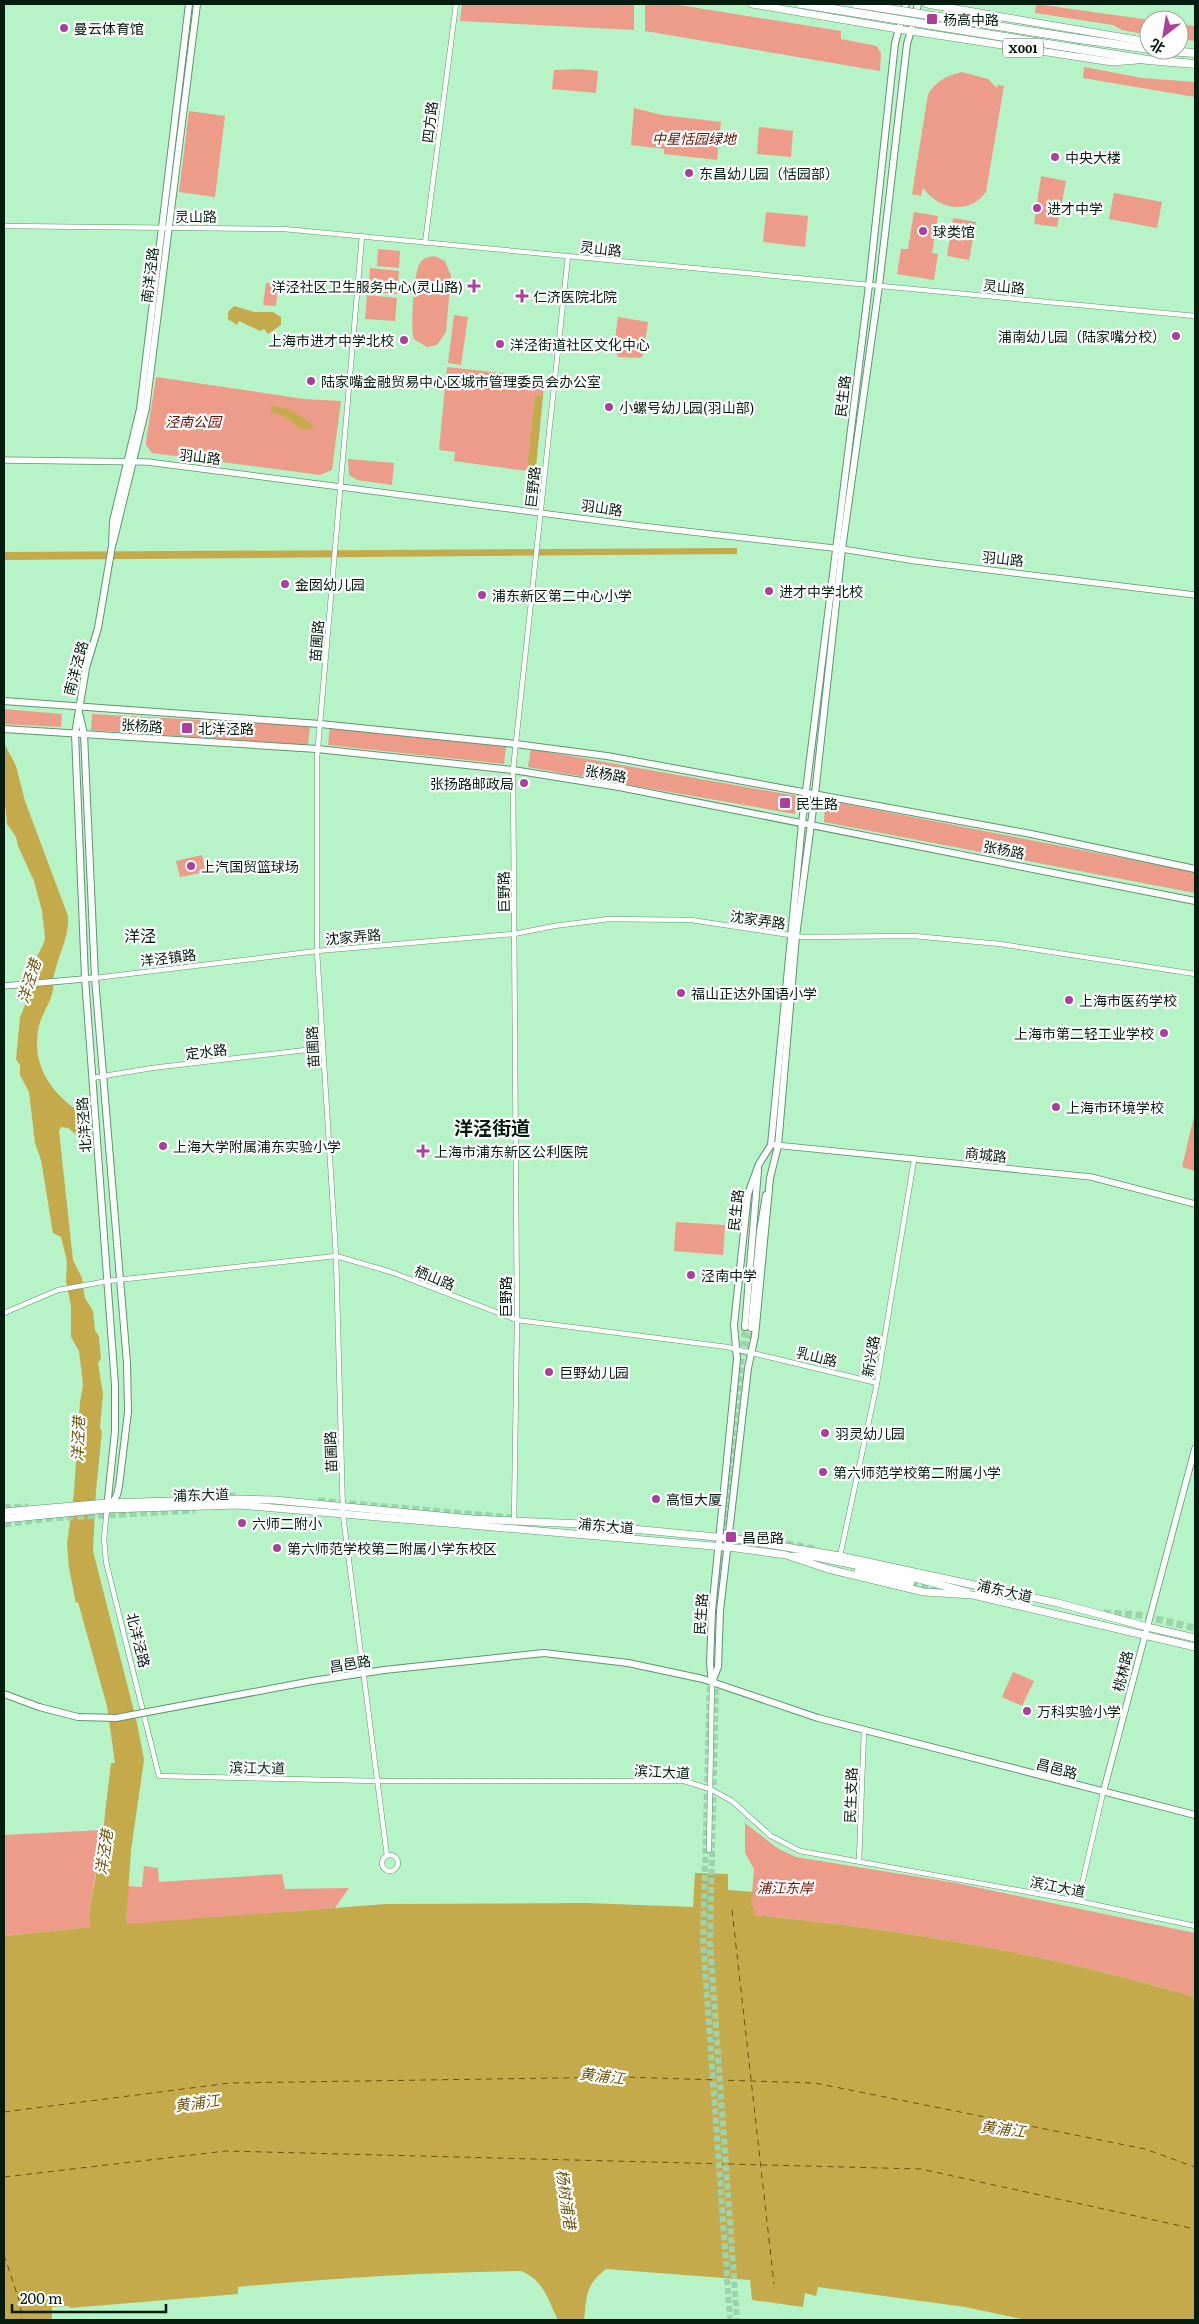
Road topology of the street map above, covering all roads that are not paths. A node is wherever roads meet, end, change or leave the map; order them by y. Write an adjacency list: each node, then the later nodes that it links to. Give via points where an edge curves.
1 (189, 4): 18 (main road, 南洋泾路)
2 (197, 4): 18 (main road, 南洋泾路)
3 (456, 4): 20 (street, 四方路)
4 (752, 4): 10 (main road, X001)
5 (802, 4): 14 (highway, X001, bridge)
6 (857, 4): 13 (highway, X001, bridge)
7 (906, 4): 10 (main road, 民生路)
8 (918, 4): 11 (main road, 民生路)
9 (927, 4): 12 (main road, X001)
10 (898, 30): 11 (main road, X001); 22 (main road, 民生路)
11 (911, 32): 15 (main road, X001, via 1112,62); 23 (main road, 民生路)
12 (1139, 40)
13 (1139, 48)
14 (1139, 59)
15 (1148, 60): 16 (highway, X001)
16 (1195, 64)
17 (4, 226): 18 (street, 灵山路)
18 (164, 228): 19 (street, 灵山路, via 262,228); 26 (main road, 南洋泾路, via 146,408)
19 (362, 236): 20 (street, 灵山路); 27 (street, 苗圃路)
20 (425, 243): 21 (street, 灵山路)
21 (568, 256): 22 (street, 灵山路); 28 (street, 巨野路)
22 (869, 285): 23 (street, 灵山路); 29 (main road, 民生路)
23 (879, 286): 24 (street, 灵山路); 30 (main road, 民生路)
24 (1195, 316)
25 (4, 460): 26 (street, 羽山路)
26 (131, 460): 27 (street, 羽山路); 33 (main road, 南洋泾路, via 96,637)
27 (340, 486): 28 (street, 羽山路); 34 (street, 苗圃路)
28 (540, 512): 29 (street, 羽山路); 38 (street, 巨野路)
29 (834, 548): 30 (street, 羽山路); 41 (main road, 民生路)
30 (842, 549): 31 (street, 羽山路); 42 (main road, 民生路)
31 (1195, 595)
32 (4, 701): 33 (main road, 张杨路)
33 (78, 707): 34 (main road, 张杨路); 36 (main road, 北洋泾路); 37 (main road, 北洋泾路)
34 (320, 724): 38 (main road, 张杨路); 39 (street, 苗圃路)
35 (4, 729): 36 (main road, 张杨路)
36 (75, 734): 37 (main road, 张杨路); 51 (main road, 北洋泾路)
37 (84, 734): 39 (main road, 张杨路); 52 (main road, 北洋泾路)
38 (516, 744): 40 (street, 巨野路); 41 (main road, 张杨路, via 607,756)
39 (317, 749): 40 (main road, 张杨路); 49 (street, 苗圃路)
40 (513, 770): 43 (main road, 张杨路); 47 (street, 巨野路)
41 (807, 792): 42 (main road, 张杨路); 43 (main road, 民生路)
42 (815, 794): 44 (main road, 民生路); 45 (main road, 张杨路, via 1022,832)
43 (802, 823): 44 (main road, 张杨路); 48 (main road, 民生路)
44 (810, 825): 46 (main road, 张杨路); 48 (main road, 民生路)
45 (1195, 869)
46 (1195, 900)
47 (514, 934): 48 (street, 沈家弄路, via 609,920 691,920); 49 (street, 沈家弄路); 66 (street, 巨野路)
48 (793, 935): 50 (street, 沈家弄路, via 914,936 1000,944); 57 (main road, 民生路)
49 (317, 950): 52 (street, 洋泾镇路); 54 (street, 苗圃路)
50 (1195, 974)
51 (85, 978): 52 (street, 洋泾镇路); 53 (street, 洋泾镇路); 56 (main road, 北洋泾路)
52 (95, 978): 55 (main road, 北洋泾路)
53 (4, 986)
54 (323, 1048): 55 (street, 定水路); 62 (street, 苗圃路)
55 (104, 1076): 56 (street, 定水路); 63 (main road, 北洋泾路)
56 (92, 1078): 64 (main road, 北洋泾路)
57 (774, 1145): 58 (street, 商城路); 59 (main road, 民生路); 60 (main road, 民生路)
58 (914, 1160): 61 (street, 商城路, via 1091,1177); 69 (street, 新兴路)
59 (759, 1164): 60 (main road, via 748,1327 762,1212); 67 (main road, 民生路, via 748,1194 734,1324)
60 (770, 1178): 68 (main road, 民生路)
61 (1195, 1204)
62 (336, 1256): 63 (street, 栖山路); 66 (street, 栖山路, via 391,1272); 72 (street, 苗圃路)
63 (121, 1280): 64 (street, 栖山路); 71 (main road, 北洋泾路, via 128,1412 119,1486)
64 (108, 1281): 65 (street, 栖山路, via 58,1290); 71 (main road, 北洋泾路, via 116,1431)
65 (4, 1313)
66 (517, 1320): 67 (street, 栖山路); 77 (street, 巨野路)
67 (737, 1349): 68 (street, 栖山路); 79 (main road, 民生路)
68 (752, 1352): 69 (street, 乳山路); 79 (main road, 民生路)
69 (877, 1383): 82 (street, 新兴路)
70 (1195, 1448): 85 (street, 桃林路)
71 (106, 1506): 72 (main road, 浦东大道, via 237,1499); 73 (main road, 浦东大道); 75 (main road, 浦东大道, via 239,1505); 93 (street, 北洋泾路, via 106,1562)
72 (343, 1506): 75 (street, 苗圃路); 77 (main road, 浦东大道)
73 (64, 1510): 74 (main road, 浦东大道); 76 (main road, 浦东大道)
74 (4, 1512)
75 (344, 1515): 78 (main road, 浦东大道); 89 (street, 苗圃路)
76 (4, 1519)
77 (514, 1522): 78 (street, 巨野路); 79 (main road, 浦东大道, via 582,1524)
78 (513, 1530): 80 (main road, 浦东大道)
79 (724, 1538): 80 (main road, 民生路); 82 (main road, 浦东大道)
80 (723, 1547): 81 (main road, 浦东大道); 90 (main road, 民生路, via 718,1667)
81 (786, 1555): 83 (main road); 84 (main road, via 816,1557 904,1575); 84 (main road, 浦东大道, via 828,1569 924,1592)
82 (840, 1556): 85 (main road, 浦东大道, via 1058,1603)
83 (911, 1583)
84 (973, 1595): 86 (main road, 浦东大道)
85 (1147, 1627): 86 (street, 桃林路); 87 (main road, 浦东大道)
86 (1144, 1636): 88 (main road, 浦东大道); 96 (street, 桃林路)
87 (1195, 1638)
88 (1195, 1647)
89 (363, 1673): 90 (main road, 昌邑路, via 544,1653 628,1663); 91 (main road, 昌邑路, bridge, via 116,1718 78,1717); 94 (street, 苗圃路)
90 (712, 1682): 92 (main road, 昌邑路); 95 (street, 民生路)
91 (4, 1694)
92 (864, 1730): 96 (main road, 昌邑路); 100 (street, 民生支路)
93 (160, 1776): 94 (street, 滨江大道)
94 (377, 1781): 95 (street, 滨江大道, via 684,1781); 99 (street, 苗圃路)
95 (710, 1789): 98 (street, 民生路); 100 (street, 滨江大道, via 732,1801 785,1845 800,1851)
96 (1103, 1793): 97 (main road, 昌邑路); 101 (street, 桃林路)
97 (1195, 1815)
98 (709, 1850)
99 (387, 1856)
100 (859, 1861): 101 (street, 滨江大道)
101 (1078, 1901): 102 (street, 滨江大道)
102 (1195, 1926)

